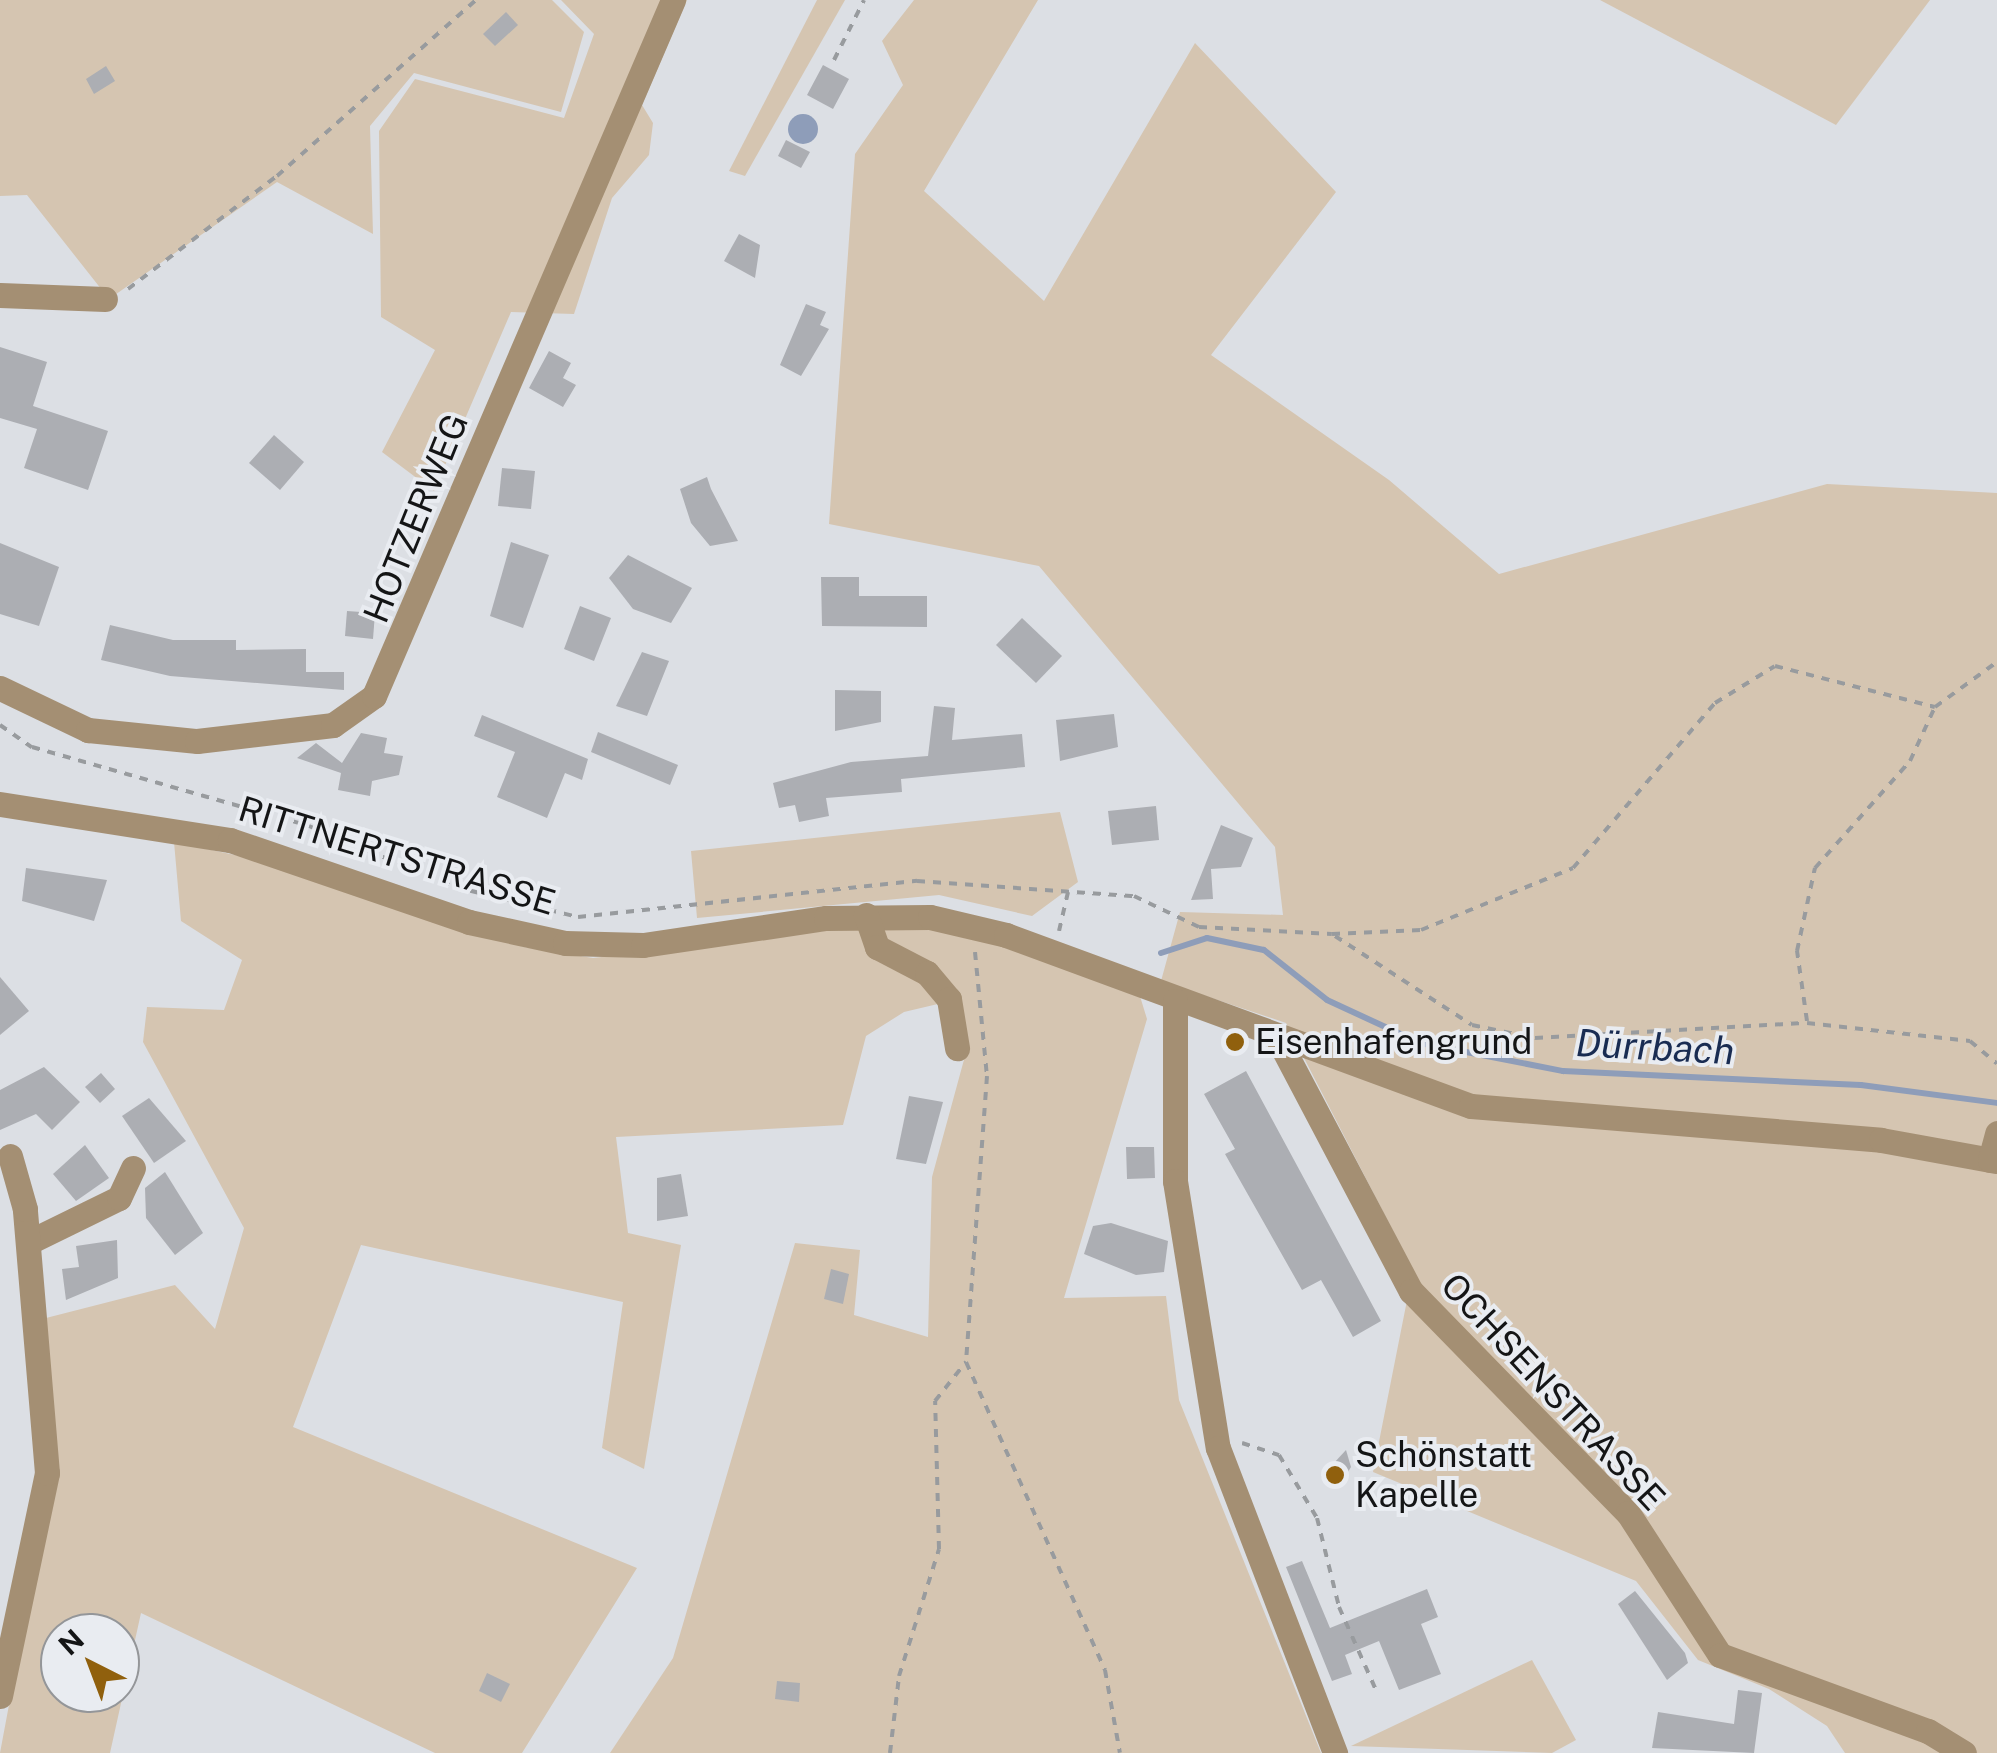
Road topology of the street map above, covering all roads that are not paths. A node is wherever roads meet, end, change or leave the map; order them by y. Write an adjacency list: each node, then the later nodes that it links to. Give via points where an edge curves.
1 (673, 0): 4 (street, HOTZERWEG, via 374,696 333,725 197,741 88,730)
2 (0, 295): 3 (street)
3 (105, 299)
4 (0, 688)
5 (0, 804): 6 (street, RITTNERTSTRASSE, via 230,840 469,922 565,943 642,945)
6 (866, 915): 7 (street, RITTNERTSTRASSE, via 967,924); 9 (street, via 877,947 927,973 949,999)
7 (1175, 1001): 8 (street, RITTNERTSTRASSE); 16 (street, via 1175,1180 1218,1448)
8 (1279, 1041): 12 (street, RITTNERTSTRASSE, via 1504,1112 1881,1140); 17 (street, OCHSENSTRASSE, via 1412,1291 1628,1513 1710,1644 1744,1669 1928,1730)
9 (958, 1048)
10 (1997, 1133): 12 (street)
11 (10, 1156): 14 (street)
12 (1993, 1161)
13 (133, 1168): 14 (street, via 119,1198)
14 (28, 1242): 15 (street, via 47,1474 28,1600)
15 (0, 1696)
16 (1335, 1753)
17 (1964, 1753)

